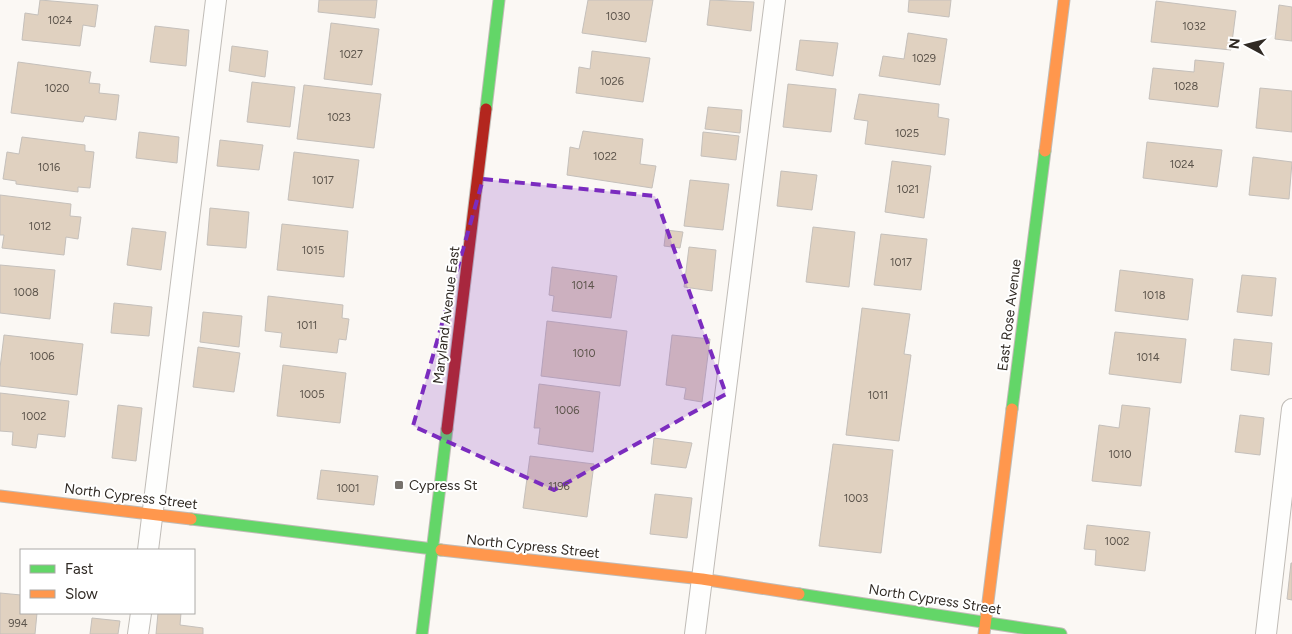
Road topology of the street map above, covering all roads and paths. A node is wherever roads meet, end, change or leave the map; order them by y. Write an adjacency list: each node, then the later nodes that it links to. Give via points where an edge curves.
1 (216, 0): 7 (lane)
2 (499, 0): 9 (street, Maryland Avenue East)
3 (775, 0): 10 (lane)
4 (1064, 0): 12 (street, East Rose Avenue)
5 (1292, 408): 17 (lane)
6 (0, 496): 7 (street, North Cypress Street)
7 (152, 514): 8 (lane); 9 (street, North Cypress Street)
8 (148, 549)
9 (432, 549): 10 (street, North Cypress Street); 14 (street, Maryland Avenue East)
10 (702, 579): 12 (street, North Cypress Street); 15 (lane)
11 (141, 614): 13 (lane)
12 (984, 628): 16 (street, North Cypress Street)
13 (138, 634)
14 (422, 634)
15 (696, 634)
16 (1062, 634)
17 (1266, 634)

